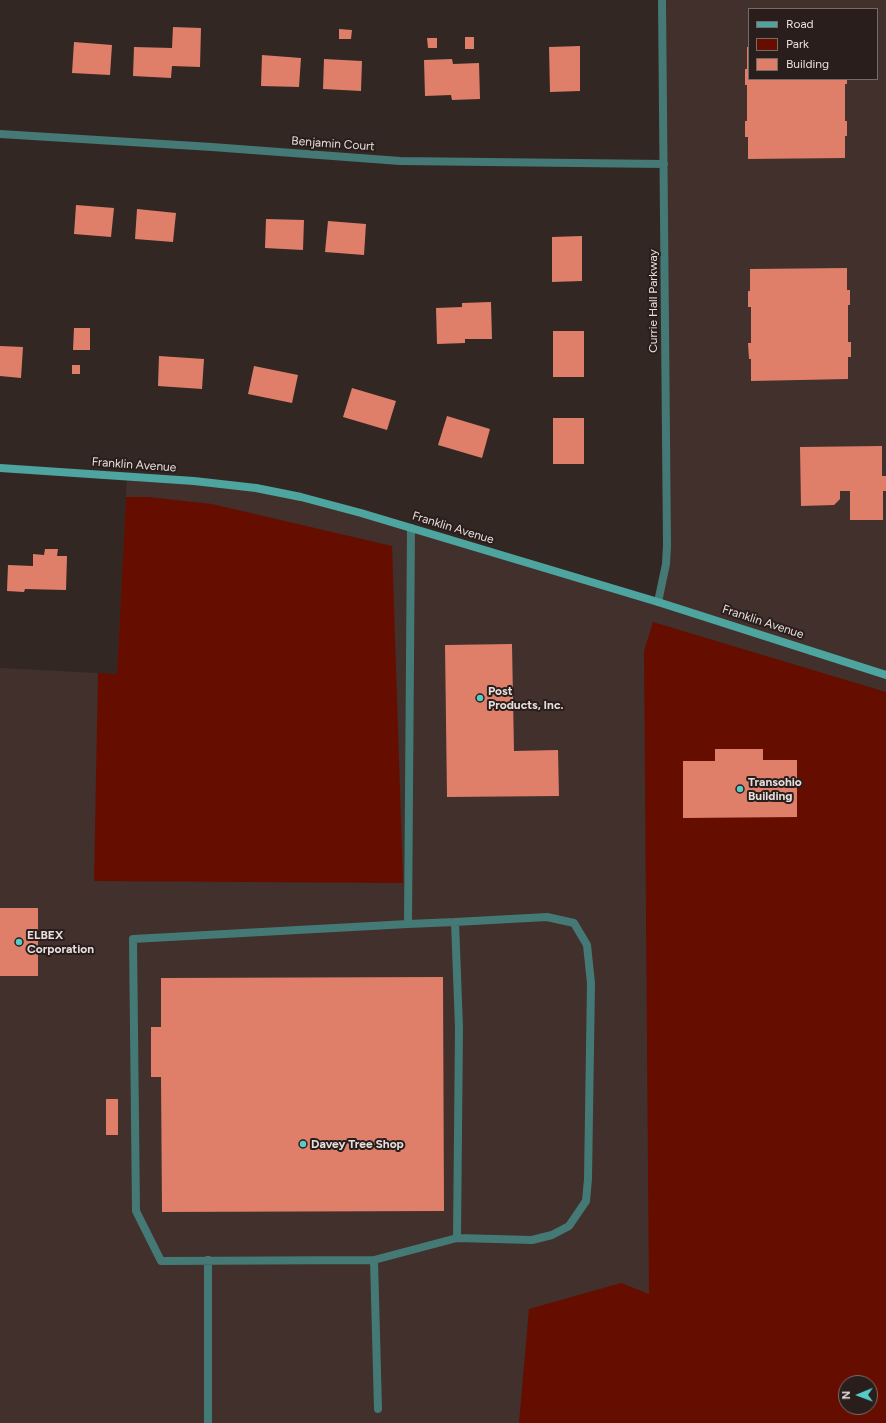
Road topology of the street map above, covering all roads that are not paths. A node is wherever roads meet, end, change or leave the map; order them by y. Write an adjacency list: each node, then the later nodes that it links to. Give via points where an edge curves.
1 (662, 0): 3 (street, Currie Hall Parkway)
2 (0, 134): 3 (street, Benjamin Court, via 400,161)
3 (664, 164): 6 (street, Currie Hall Parkway, via 667,545)
4 (0, 468): 5 (street, Franklin Avenue, via 194,481 256,488 301,497)
5 (411, 528): 6 (street, Franklin Avenue); 9 (street)
6 (658, 602): 7 (street, Franklin Avenue)
7 (886, 674)
8 (455, 922): 9 (street); 10 (street, via 459,1028); 10 (street, via 547,917 574,923 587,945 591,983 586,1201 569,1226 552,1235 532,1240)
9 (408, 924): 11 (street, via 133,939 136,1211 161,1261)
10 (457, 1238): 12 (street)
11 (208, 1260): 12 (street); 14 (street)
12 (374, 1260): 13 (street)
13 (378, 1409)
14 (208, 1423)

